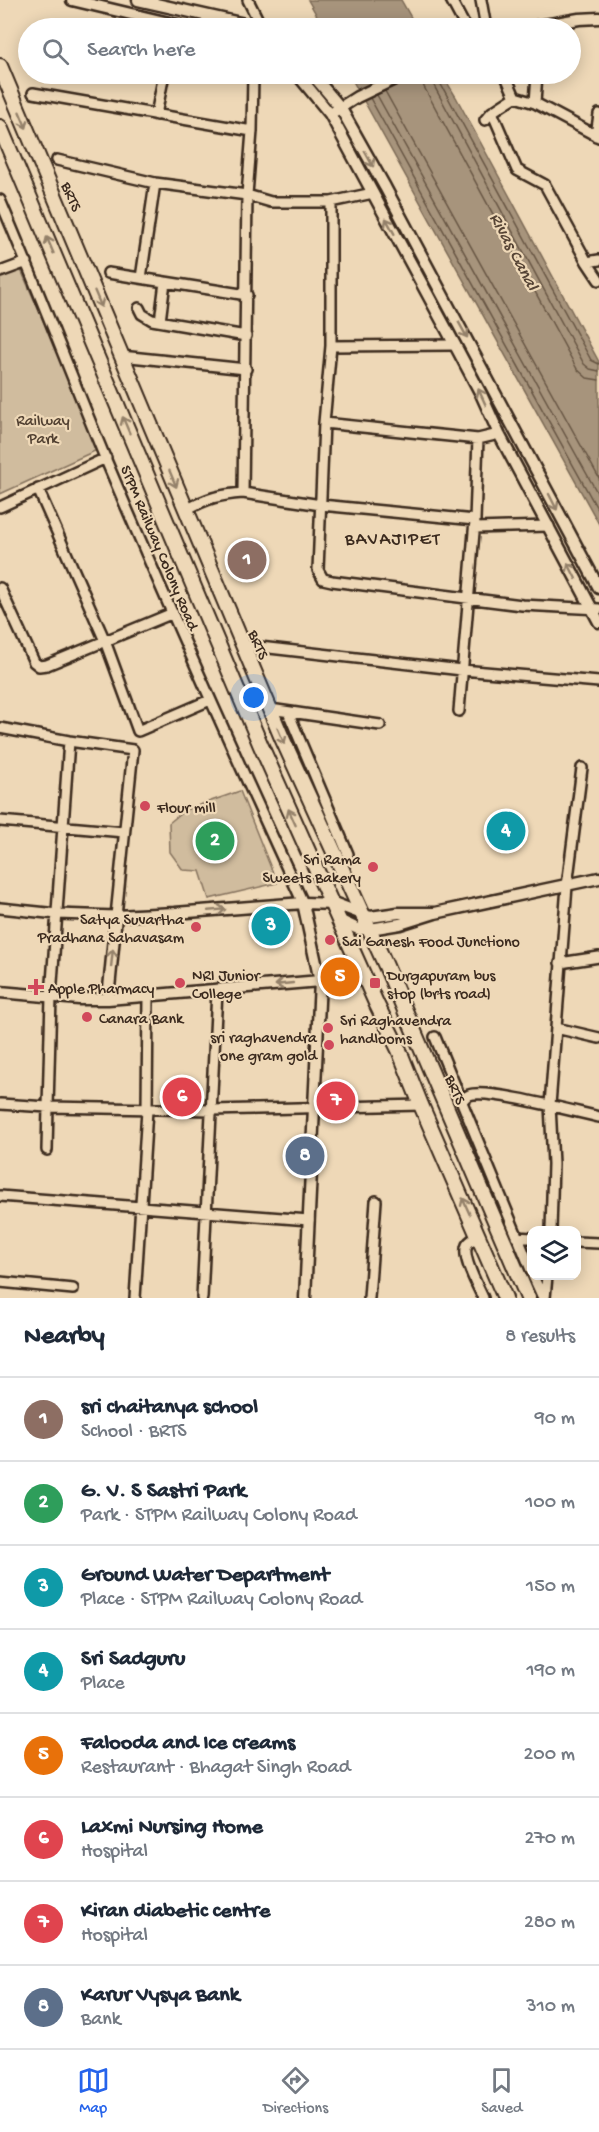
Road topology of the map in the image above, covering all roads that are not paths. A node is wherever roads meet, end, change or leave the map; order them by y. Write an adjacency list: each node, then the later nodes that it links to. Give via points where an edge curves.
1 (72, 0): 7 (street)
2 (138, 0): 6 (street)
3 (248, 0): 9 (street)
4 (451, 0): 10 (street)
5 (481, 0): 11 (street)
6 (149, 1): 8 (street)
7 (139, 18)
8 (220, 18)
9 (257, 18)
10 (461, 18)
11 (484, 18)
12 (599, 18): 13 (street)
13 (581, 19)
14 (0, 66): 54 (main road, BRTS, one-way to 54)
15 (162, 84): 29 (street)
16 (253, 84): 32 (street)
17 (305, 84): 27 (street)
18 (320, 84): 25 (street)
19 (384, 84): 25 (street)
20 (509, 84): 23 (street)
21 (536, 84): 24 (street)
22 (33, 93): 29 (street)
23 (515, 97): 24 (street); 26 (street)
24 (535, 103): 33 (street)
25 (340, 108): 27 (street); 68 (street, one-way to 68)
26 (492, 112): 30 (street); 42 (street, via 517,170 544,185)
27 (330, 114): 36 (street)
28 (599, 114): 33 (street)
29 (156, 115): 32 (street)
30 (485, 120)
31 (0, 127): 92 (main road, one-way to 31, via 261,746)
32 (252, 131): 37 (street)
33 (597, 136)
34 (57, 160): 35 (street)
35 (155, 183): 37 (street); 45 (street)
36 (372, 193): 39 (street); 52 (street, one-way to 36)
37 (247, 195): 39 (street, via 271,202); 48 (street)
38 (0, 200): 41 (street, STPM Railway Colony Road)
39 (331, 202): 53 (street)
40 (599, 260): 42 (street)
41 (27, 262): 43 (street); 59 (street, STPM Railway Colony Road)
42 (587, 262): 46 (street)
43 (0, 272)
44 (108, 273): 45 (street)
45 (141, 278): 47 (street)
46 (599, 280)
47 (165, 282): 48 (street); 50 (street)
48 (247, 295): 51 (street)
49 (139, 308): 50 (street, via 147,318)
50 (160, 321): 51 (street)
51 (246, 336): 55 (street)
52 (455, 345): 53 (street); 57 (street, one-way to 52)
53 (331, 346): 56 (street)
54 (122, 356): 55 (street); 64 (main road, BRTS, one-way to 64)
55 (246, 369): 61 (street)
56 (324, 423): 58 (street); 62 (street)
57 (499, 434): 58 (street); 66 (street)
58 (478, 439): 65 (street)
59 (106, 458): 60 (street); 71 (street, STPM Railway Colony Road)
60 (38, 489): 63 (street); 73 (street)
61 (243, 493): 62 (street); 64 (street, via 218,495)
62 (321, 505): 65 (street); 69 (street, via 318,570 323,579)
63 (0, 507)
64 (186, 510): 74 (main road, BRTS)
65 (475, 524): 66 (street); 69 (street)
66 (549, 526): 70 (street, one-way to 66)
67 (0, 588): 73 (street, via 39,666)
68 (599, 588)
69 (470, 599): 70 (street); 75 (street)
70 (595, 609): 72 (street)
71 (173, 614): 73 (street); 77 (street, STPM Railway Colony Road)
72 (599, 622)
73 (105, 641): 77 (street, via 138,731)
74 (243, 645): 75 (street); 78 (main road, BRTS)
75 (462, 670): 76 (street); 79 (street)
76 (599, 682)
77 (210, 700): 91 (street, STPM Railway Colony Road)
78 (270, 709): 80 (street); 96 (main road, BRTS, one-way to 96)
79 (459, 711)
80 (288, 712): 81 (street); 88 (street)
81 (380, 725)
82 (0, 728): 83 (street)
83 (69, 741): 86 (street); 87 (street, via 133,750)
84 (582, 768): 90 (street)
85 (0, 821): 86 (street)
86 (63, 827): 87 (street); 95 (street)
87 (124, 832): 97 (street)
88 (348, 854)
89 (599, 878): 90 (street)
90 (567, 886): 94 (street); 101 (street)
91 (303, 903): 92 (street); 97 (street, one-way to 91); 102 (street)
92 (332, 903): 96 (street); 98 (main road)
93 (0, 908): 95 (street)
94 (435, 913): 96 (street); 99 (street)
95 (57, 914): 97 (street); 106 (street)
96 (362, 915): 99 (main road, BRTS)
97 (116, 916): 107 (street, one-way to 97)
98 (339, 920): 99 (street); 113 (main road)
99 (369, 929): 143 (main road, BRTS)
100 (599, 957): 101 (street)
101 (560, 963): 108 (street)
102 (320, 981): 103 (street, one-way to 103); 116 (street)
103 (217, 991): 105 (street); 118 (street)
104 (0, 992): 106 (street)
105 (148, 996): 107 (street); 117 (street)
106 (51, 997): 107 (street); 115 (street)
107 (108, 999)
108 (556, 1028): 110 (street); 114 (street)
109 (435, 1038): 111 (street)
110 (599, 1038)
111 (462, 1101): 114 (street, via 479,1094); 128 (street)
112 (0, 1104): 115 (street)
113 (421, 1105): 116 (street); 127 (main road, one-way to 113)
114 (550, 1105): 119 (street); 126 (street)
115 (48, 1107): 117 (street); 120 (street)
116 (314, 1109): 118 (street); 125 (street)
117 (147, 1110): 118 (street); 123 (street)
118 (212, 1110): 124 (street)
119 (599, 1118)
120 (47, 1150)
121 (0, 1196): 123 (street)
122 (376, 1201): 140 (street)
123 (141, 1208): 124 (street); 137 (street)
124 (207, 1213): 125 (street); 138 (street)
125 (309, 1220): 139 (street)
126 (551, 1226)
127 (479, 1235): 141 (street, via 468,1243 466,1251); 142 (main road)
128 (516, 1237): 129 (street); 132 (street)
129 (527, 1238)
130 (581, 1242): 131 (street)
131 (599, 1243)
132 (527, 1262)
133 (535, 1280): 144 (street)
134 (546, 1280): 144 (street)
135 (0, 1281): 136 (street)
136 (73, 1289)
137 (135, 1298)
138 (202, 1298)
139 (305, 1298)
140 (369, 1298)
141 (483, 1298)
142 (505, 1298)
143 (528, 1298)
144 (544, 1298)

